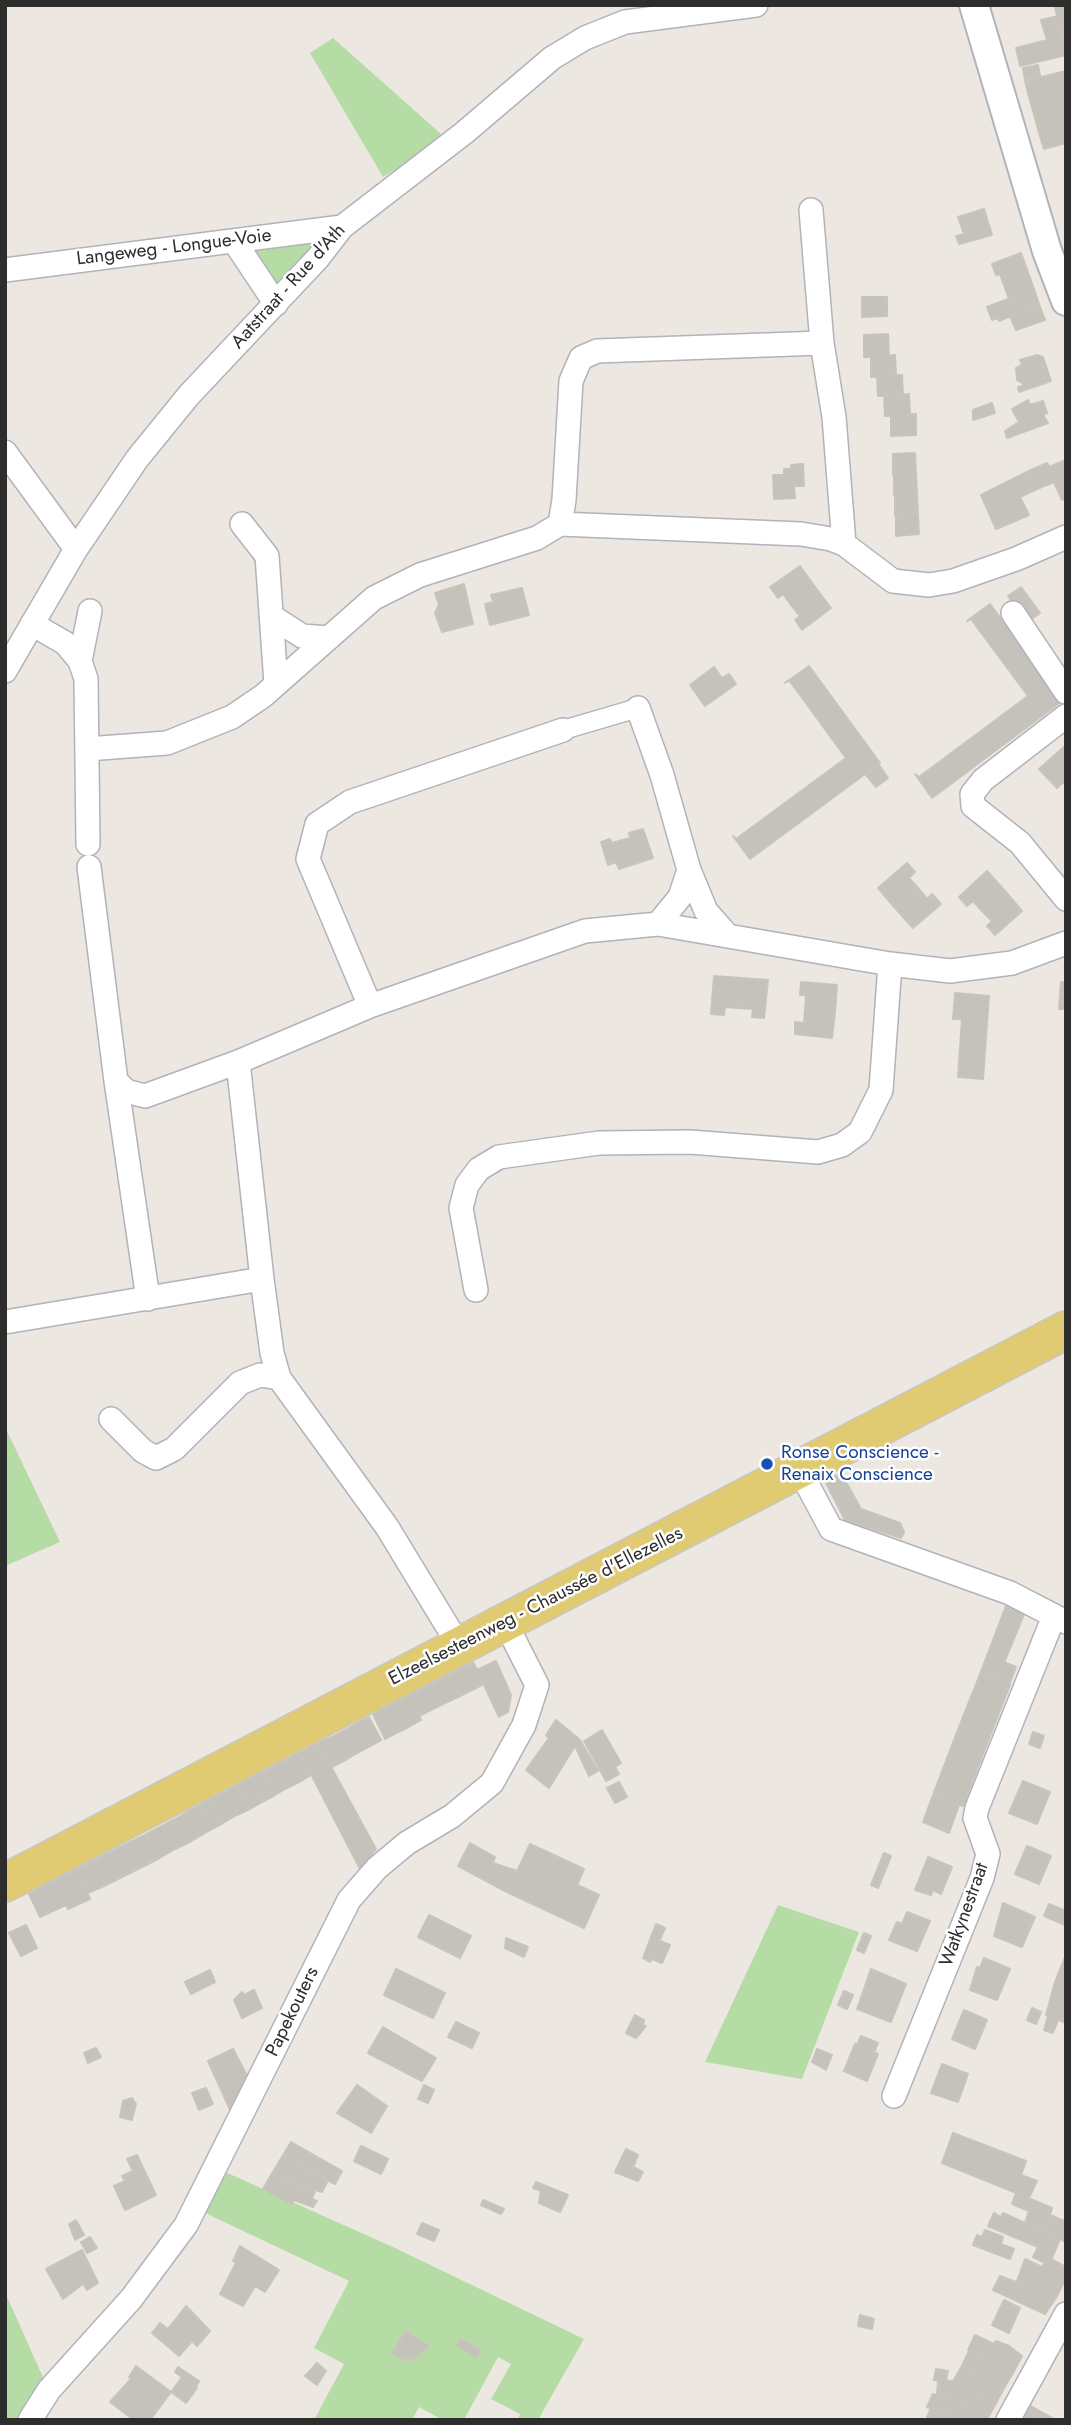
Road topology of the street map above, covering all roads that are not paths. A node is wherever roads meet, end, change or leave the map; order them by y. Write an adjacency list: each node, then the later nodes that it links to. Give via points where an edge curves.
1 (756, 5): 4 (street, Aatstraat - Rue d'Ath, via 625,22 585,38 552,58)
2 (974, 5): 6 (street)
3 (811, 210): 10 (street)
4 (342, 227): 5 (street, Langeweg - Longue-Voie); 9 (street, Aatstraat - Rue d'Ath)
5 (234, 241): 7 (street, Langeweg - Longue-Voie); 9 (street)
6 (1056, 248): 8 (street)
7 (5, 270)
8 (1066, 301)
9 (276, 304): 16 (street, Aatstraat - Rue d'Ath, via 189,395)
10 (822, 343): 13 (street, via 597,351 581,358 570,381); 15 (street, via 834,417)
11 (5, 452): 16 (street)
12 (242, 523): 19 (street, via 267,555)
13 (559, 524): 15 (street, via 801,534); 21 (street, via 537,538 420,575 374,598)
14 (1066, 537): 15 (street, via 953,581 929,585 893,581)
15 (844, 544)
16 (76, 549): 20 (street, Aatstraat - Rue d'Ath)
17 (90, 611): 22 (street)
18 (1013, 613): 25 (street)
19 (271, 616): 21 (street, via 302,636); 24 (street)
20 (32, 624): 22 (street, via 65,643); 23 (street, Aatstraat - Rue d'Ath)
21 (329, 638): 24 (street)
22 (80, 661): 29 (street, via 87,696)
23 (5, 671)
24 (276, 684): 29 (street, via 232,717 167,743)
25 (1066, 692)
26 (638, 708): 28 (street); 30 (street)
27 (1066, 716): 31 (street, via 972,793 974,806 1020,843)
28 (563, 730): 36 (street, via 350,802 317,824 308,859)
29 (87, 749): 38 (street, via 88,855)
30 (688, 870): 32 (street, via 680,897); 33 (street, via 706,911)
31 (1066, 899)
32 (657, 924): 33 (street); 36 (street, via 585,931)
33 (728, 936): 35 (street)
34 (1066, 943): 35 (street, via 1012,964 950,971)
35 (890, 964): 40 (street, via 881,1090 860,1132 842,1145 818,1153 690,1142 612,1143 499,1157 479,1169 467,1185 461,1208)
36 (370, 1006): 37 (street)
37 (238, 1062): 38 (street, via 145,1096 126,1091); 39 (street)
38 (116, 1081): 41 (street)
39 (262, 1279): 41 (street); 44 (street)
40 (476, 1290)
41 (148, 1299): 42 (street)
42 (5, 1322)
43 (1066, 1329): 46 (main road, Elzeelsesteenweg - Chaussée d'Ellezelles)
44 (279, 1378): 45 (street, via 260,1375 240,1383 174,1449 156,1458); 49 (street, via 387,1527)
45 (111, 1419)
46 (799, 1469): 47 (street, via 831,1529 1010,1593); 48 (main road, Elzeelsesteenweg - Chaussée d'Ellezelles)
47 (1060, 1619): 51 (street, Watkynestraat, via 977,1808 975,1818 988,1854 982,1878)
48 (506, 1624): 49 (main road, Elzeelsesteenweg - Chaussée d'Ellezelles); 53 (street, Papekouters, via 537,1685 524,1725 492,1783 452,1816 407,1843 349,1900 186,2225 131,2299 49,2390)
49 (460, 1647): 50 (main road, Elzeelsesteenweg - Chaussée d'Ellezelles)
50 (5, 1883)
51 (894, 2096)
52 (1066, 2314): 54 (street)
53 (30, 2420)
54 (1008, 2420)

